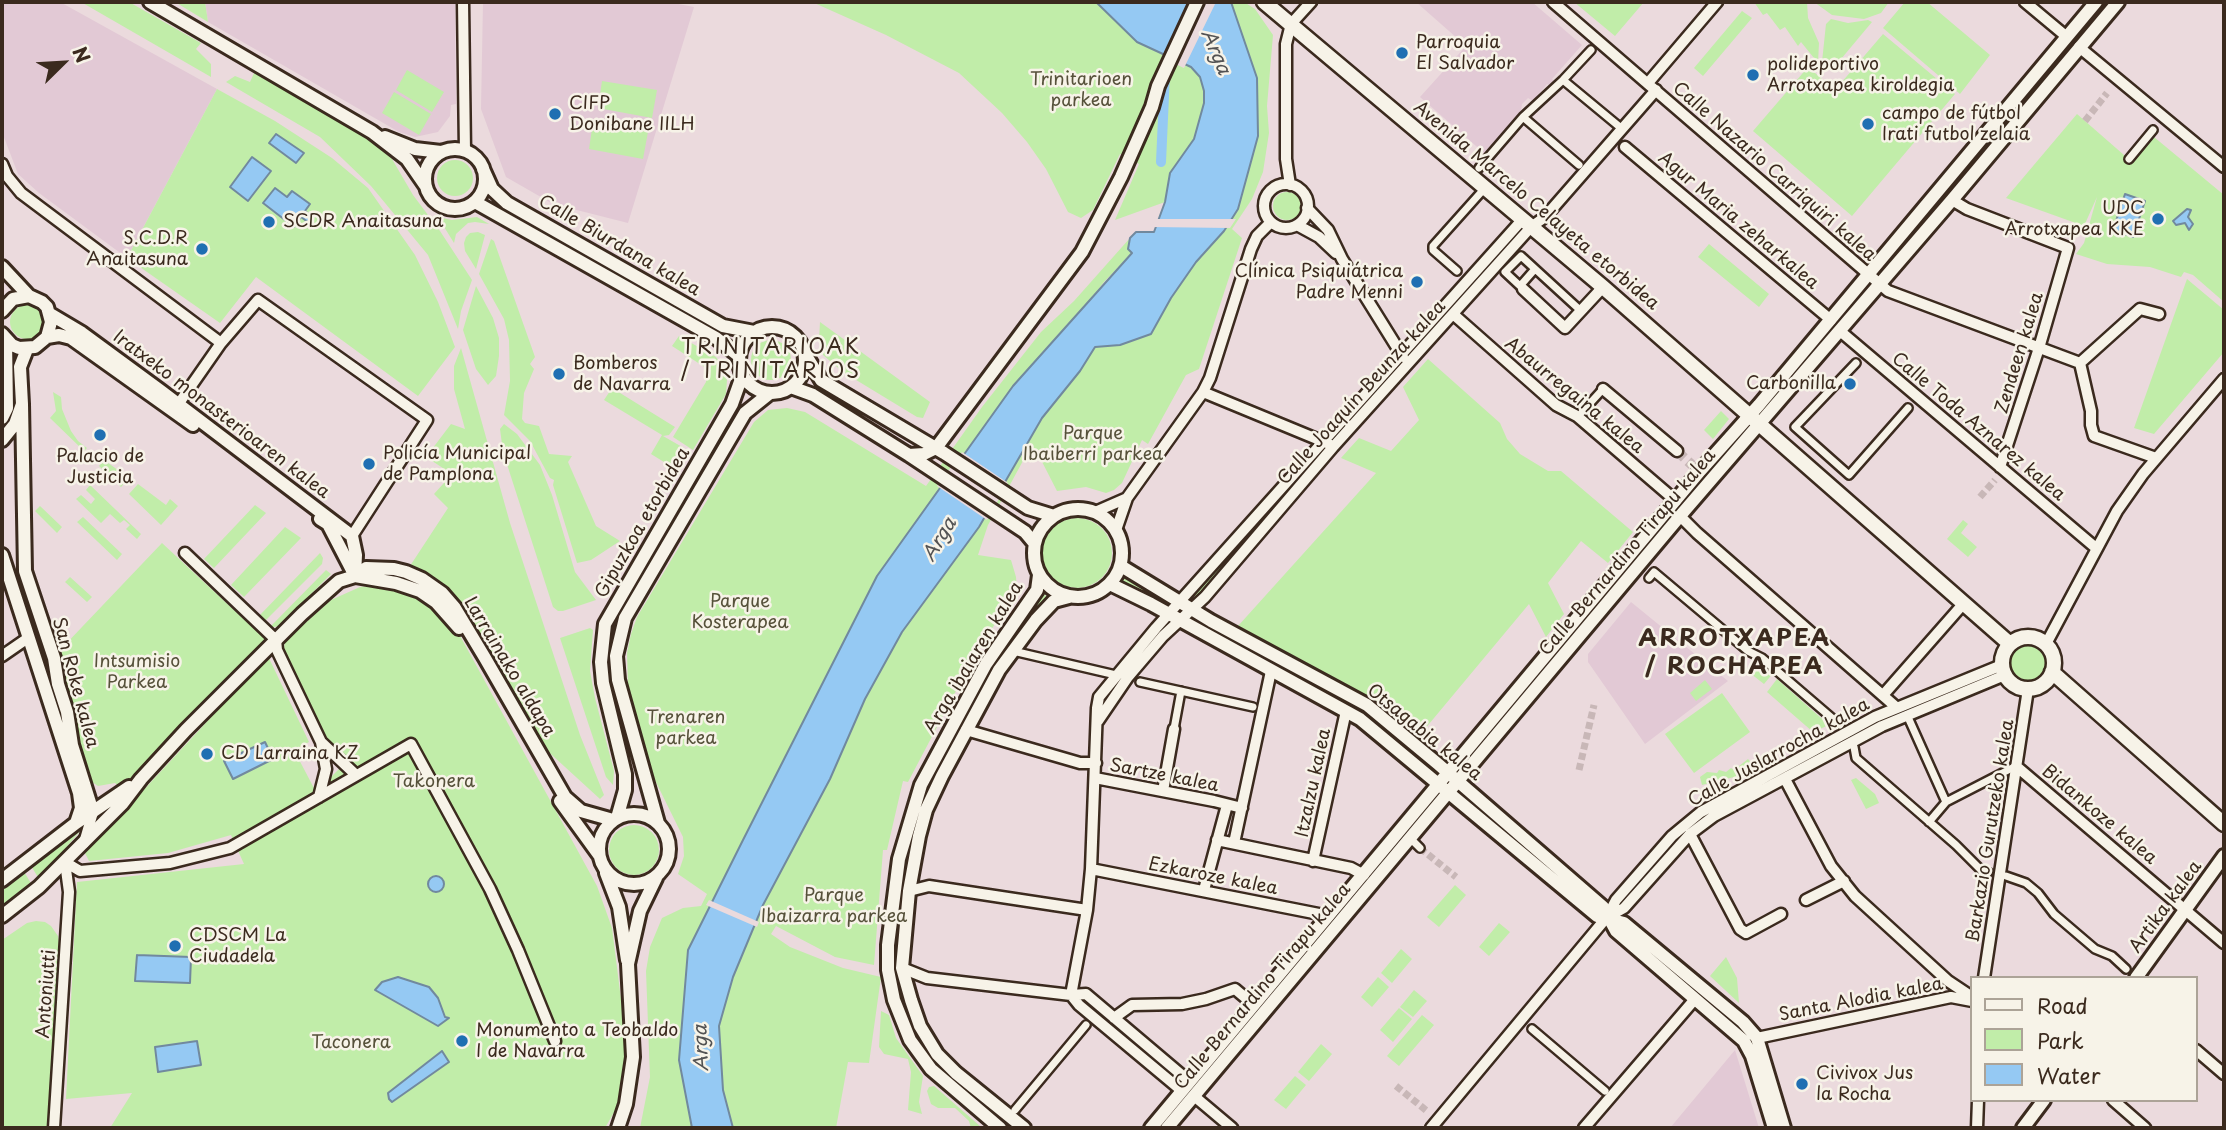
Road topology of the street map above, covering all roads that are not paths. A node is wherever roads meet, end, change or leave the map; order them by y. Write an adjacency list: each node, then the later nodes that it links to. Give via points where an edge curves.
1 (150, 2): 22 (street)
2 (463, 2): 24 (street)
3 (1197, 2): 18 (street)
4 (1207, 2): 18 (street)
5 (1264, 2): 12 (main road, Avenida Marcelo Celayeta etorbidea)
6 (1311, 2): 12 (street)
7 (1553, 2): 17 (street, Calle Nazario Carriquiri kalea)
8 (1717, 2): 17 (street, Calle Nazario Carriquiri kalea)
9 (2025, 2): 13 (street)
10 (2096, 2): 13 (street, Calle Bernardino Tirapu kalea)
11 (2118, 2): 14 (street, Calle Bernardino Tirapu kalea)
12 (1291, 24): 33 (street, via 1286,44); 34 (main road, Avenida Marcelo Celayeta etorbidea)
13 (2067, 37): 45 (street, Calle Bernardino Tirapu kalea)
14 (2079, 47): 29 (street); 35 (street, Calle Bernardino Tirapu kalea)
15 (1591, 50): 16 (street)
16 (1563, 80): 19 (street); 20 (street)
17 (1652, 86): 20 (street, Calle Joaquín Beunza kalea); 45 (street, Calle Nazario Carriquiri kalea)
18 (1152, 107): 85 (street, via 1082,252)
19 (1523, 117): 28 (street); 30 (street)
20 (1621, 128): 39 (street, Calle Joaquín Beunza kalea, via 1545,217)
21 (2153, 130): 26 (street)
22 (372, 132): 25 (street, via 415,149); 32 (street, via 407,159)
23 (1625, 147): 55 (street, Agur Maria zeharkalea)
24 (465, 151): 25 (street); 31 (street)
25 (441, 152): 32 (street, via 427,166)
26 (2129, 159)
27 (2, 164): 60 (street, via 20,193)
28 (1579, 164)
29 (2224, 167)
30 (1479, 168)
31 (483, 169): 36 (street, via 484,186); 57 (street, Calle Biurdana kalea, via 492,189 507,203 723,326)
32 (425, 185): 36 (street, via 433,201 449,209)
33 (1290, 185): 37 (street, via 1305,196); 38 (street, via 1276,187 1267,196 1264,210)
34 (1484, 189): 39 (main road, Avenida Marcelo Celayeta etorbidea); 44 (street, via 1433,246)
35 (1952, 200): 46 (street, Calle Bernardino Tirapu kalea); 62 (street, Zendeen kalea, via 2068,248)
36 (475, 202): 65 (street, Calle Biurdana kalea, via 716,338)
37 (1307, 208): 40 (street); 41 (street, via 1328,230)
38 (1270, 222): 40 (street, via 1283,228); 73 (street, via 1251,249)
39 (1527, 223): 47 (main road, Avenida Marcelo Celayeta etorbidea); 53 (street, Calle Joaquín Beunza kalea); 64 (street, Calle Joaquín Beunza kalea)
40 (1297, 225): 41 (street, via 1319,237)
41 (1342, 259): 64 (street)
42 (2, 267): 49 (street)
43 (1535, 269): 51 (street)
44 (1457, 271)
45 (1869, 275): 46 (street, Calle Nazario Carriquiri kalea); 55 (street, Calle Bernardino Tirapu kalea)
46 (1880, 284): 56 (street, Calle Bernardino Tirapu kalea); 62 (street, Calle Nazario Carriquiri kalea, via 1888,291)
47 (1602, 287): 51 (street); 80 (main road, Avenida Marcelo Celayeta etorbidea)
48 (1523, 289): 51 (street, via 1565,328)
49 (29, 296): 50 (street, via 13,299); 52 (street, Iratxeko monasterioaren kalea, via 42,302)
50 (2, 311)
51 (1581, 311)
52 (50, 314): 59 (street); 76 (street, Iratxeko monasterioaren kalea)
53 (1453, 314): 66 (street, Calle Joaquín Beunza kalea); 91 (street, Abaurregaina kalea)
54 (2159, 314): 68 (street, via 2140,309)
55 (1831, 320): 80 (street, Calle Bernardino Tirapu kalea)
56 (1840, 331): 80 (street, Calle Bernardino Tirapu kalea); 89 (street, Calle Toda Aznarez kalea)
57 (754, 332): 63 (street, via 778,327 790,332); 65 (street, via 741,346)
58 (4, 337): 61 (street); 79 (street, via 6,408)
59 (47, 337): 61 (street); 76 (street, Iratxeko monasterioaren kalea, via 71,338)
60 (221, 343): 76 (street); 96 (street, via 258,300 427,420)
61 (27, 348): 75 (street, San Roke kalea, via 20,367)
62 (2039, 348): 68 (street, Calle Nazario Carriquiri kalea); 89 (street, Zendeen kalea)
63 (804, 352): 71 (street, via 800,377); 85 (street, via 821,380)
64 (1401, 354): 66 (street); 84 (street, Calle Joaquín Beunza kalea)
65 (739, 356): 69 (street)
66 (1408, 363): 84 (street, Calle Joaquín Beunza kalea)
67 (1856, 363): 81 (street)
68 (2080, 363): 88 (street, via 2094,436)
69 (742, 376): 74 (street, via 759,391); 150 (street, Gipuzkoa etorbidea, via 732,404 605,624 603,683 625,774)
70 (2224, 379): 88 (street)
71 (791, 387): 74 (street); 87 (street, via 813,395)
72 (1603, 389): 78 (street, Abaurregaina kalea); 86 (street, Abaurregaina kalea)
73 (1203, 392): 84 (street); 90 (street)
74 (770, 393): 153 (street, Gipuzkoa etorbidea, via 744,413 625,618 616,656 618,680)
75 (22, 404): 82 (street, via 16,424); 149 (street, San Roke kalea, via 25,571 54,658 72,745)
76 (175, 408): 96 (street, Iratxeko monasterioaren kalea); 101 (street, Iratxeko monasterioaren kalea, via 328,524)
77 (1908, 408): 81 (street, via 1849,475)
78 (1582, 412)
79 (2, 418)
80 (1755, 419): 83 (main road, Avenida Marcelo Celayeta etorbidea); 91 (street, Calle Bernardino Tirapu kalea, via 1696,468); 94 (street, Calle Bernardino Tirapu kalea)
81 (1795, 427): 83 (street)
82 (2, 440)
83 (1780, 443): 110 (main road, Avenida Marcelo Celayeta etorbidea)
84 (1329, 444): 109 (street, Calle Joaquín Beunza kalea); 111 (street, Calle Joaquín Beunza kalea)
85 (941, 451): 87 (street); 93 (street, via 1018,503)
86 (1677, 451)
87 (909, 455): 97 (street, via 1025,532)
88 (2156, 458): 98 (street)
89 (2000, 467): 98 (street, Calle Toda Aznarez kalea)
90 (1127, 498): 92 (street); 95 (street)
91 (1675, 501): 143 (street, Calle Bernardino Tirapu kalea)
92 (1095, 512): 93 (street, via 1076,509); 95 (street)
93 (1054, 516): 97 (street)
94 (1680, 516): 126 (street); 143 (street, Calle Bernardino Tirapu kalea)
95 (1116, 530): 102 (street)
96 (352, 536): 101 (street, Iratxeko monasterioaren kalea)
97 (1035, 544): 104 (street)
98 (2096, 548): 116 (street)
99 (186, 553): 114 (street)
100 (2, 555): 113 (street, San Roke kalea)
101 (350, 556): 103 (street, Iratxeko monasterioaren kalea); 106 (street, Iratxeko monasterioaren kalea)
102 (1121, 566): 107 (street); 109 (street, Otsagabia kalea)
103 (360, 572): 106 (street, Larrainako aldapa); 150 (street, Larrainako aldapa, via 406,572 442,593 565,797 581,811); 159 (street, Larrainako aldapa, via 420,591 451,616 558,800)
104 (1039, 575): 108 (street); 205 (street, Arga ibaiaren kalea, via 1037,590 986,664 921,785 900,859 885,971 910,1040 932,1069)
105 (1649, 578): 132 (street, via 1654,572)
106 (339, 581): 114 (street, Larrainako aldapa)
107 (1110, 584): 108 (street, via 1091,595); 112 (street, Otsagabia kalea)
108 (1069, 597): 117 (street, Arga ibaiaren kalea, via 1054,601)
109 (1180, 602): 111 (street, Otsagabia kalea); 112 (street, Calle Joaquín Beunza kalea)
110 (1964, 603): 115 (main road, Avenida Marcelo Celayeta etorbidea); 126 (street)
111 (1192, 610): 112 (street, Calle Joaquín Beunza kalea); 143 (street, Otsagabia kalea, via 1367,705)
112 (1174, 617): 120 (street, Otsagabia kalea); 122 (street, Calle Joaquín Beunza kalea); 131 (street, Calle Joaquín Beunza kalea)
113 (28, 638): 118 (street); 152 (street, San Roke kalea, via 79,793)
114 (275, 640): 135 (street); 141 (street, Larrainako aldapa)
115 (2010, 644): 116 (main road, via 2032,637); 119 (main road, via 2003,657)
116 (2046, 644): 121 (main road, via 2052,652)
117 (1012, 651): 122 (street); 134 (street, Arga ibaiaren kalea)
118 (2, 656)
119 (2004, 670): 124 (main road, via 2011,682); 128 (street, Calle Juslarrocha kalea); 130 (street, Calle Juslarrocha kalea)
120 (1271, 671): 129 (street, Otsagabia kalea); 148 (street)
121 (2052, 672): 124 (main road, via 2043,684); 154 (main road)
122 (1116, 676): 131 (street, Calle Joaquín Beunza kalea, via 1099,697)
123 (1140, 682): 125 (street)
124 (2028, 689): 138 (street, Barkazio Gurutzeko kalea)
125 (1181, 691): 127 (street); 133 (street)
126 (1884, 694): 128 (street)
127 (1253, 707)
128 (1896, 707): 179 (street, Calle Juslarrocha kalea, via 1701,812 1672,836 1616,900)
129 (1346, 711): 143 (street, Otsagabia kalea); 161 (street, Itzalzu kalea)
130 (1907, 715): 142 (street, Calle Juslarrocha kalea); 146 (street)
131 (1098, 721): 137 (street, Calle Joaquín Beunza kalea)
132 (1840, 725)
133 (1174, 729): 144 (street)
134 (967, 730): 137 (street, via 1080,763); 172 (street, Arga ibaiaren kalea, via 926,810)
135 (321, 742): 139 (street); 145 (street, via 326,769)
136 (1854, 747): 151 (street, via 1856,758)
137 (1096, 763): 140 (street, Calle Joaquín Beunza kalea)
138 (2016, 766): 146 (street); 175 (street, Bidankoze kalea); 184 (street, Barkazio Gurutzeko kalea)
139 (356, 775): 145 (street); 194 (street, via 411,744 519,950)
140 (1095, 778): 144 (street, Sartze kalea); 164 (street, Calle Joaquín Beunza kalea)
141 (141, 779): 149 (street, Larrainako aldapa); 157 (street, Larrainako aldapa)
142 (1785, 779): 155 (street, Calle Juslarrocha kalea); 170 (street, via 1831,866)
143 (1448, 784): 166 (street, Calle Bernardino Tirapu kalea); 179 (street, Otsagabia kalea, via 1597,916); 197 (street, Calle Bernardino Tirapu kalea, via 1416,843)
144 (1163, 791): 147 (street, Sartze kalea)
145 (319, 797): 162 (street, via 230,848 170,863 80,870)
146 (1946, 802): 151 (street)
147 (1227, 805): 148 (street, Sartze kalea); 156 (street)
148 (1242, 808): 158 (street)
149 (93, 812): 152 (street, Larrainako aldapa); 157 (street)
150 (615, 819): 153 (street, via 634,814); 159 (street, via 600,839)
151 (1929, 822): 165 (street)
152 (76, 823): 169 (street, Larrainako aldapa)
153 (658, 823): 168 (street, via 667,837 669,855)
154 (2224, 824)
155 (1690, 834): 176 (street, via 1740,929 1746,933); 179 (street, Calle Juslarrocha kalea, via 1624,908)
156 (1217, 840): 158 (street); 171 (street)
157 (83, 843): 162 (street, Larrainako aldapa)
158 (1234, 843): 161 (street)
159 (599, 855): 163 (street)
160 (2224, 856): 175 (street, Artika kalea)
161 (1313, 861): 166 (street)
162 (65, 862): 177 (street, Larrainako aldapa); 203 (street, Antoniutti, via 69,892)
163 (604, 869): 168 (street, via 612,878 634,885); 181 (street, via 619,907)
164 (1091, 869): 171 (street, Ezkaroze kalea); 174 (street, Calle Joaquín Beunza kalea)
165 (1988, 872)
166 (1364, 875): 178 (street, Calle Bernardino Tirapu kalea)
167 (2006, 876): 183 (street, via 2026,883 2053,914)
168 (656, 878): 181 (street, via 640,911)
169 (2, 880)
170 (1844, 881): 173 (street); 186 (street, via 1868,910)
171 (1204, 890): 178 (street, Ezkaroze kalea)
172 (909, 891): 174 (street, via 929,887); 182 (street, Arga ibaiaren kalea)
173 (1806, 900)
174 (1087, 910): 185 (street, Calle Joaquín Beunza kalea)
175 (2186, 910): 180 (street, Bidankoze kalea); 183 (street, Artika kalea)
176 (1781, 914)
177 (2, 916)
178 (1329, 916): 189 (street, Calle Bernardino Tirapu kalea)
179 (1607, 917): 187 (street, Otsagabia kalea, via 1616,931); 193 (street, Otsagabia kalea, via 1625,923 1743,1022); 210 (street, Calle Juslarrocha kalea)
180 (2224, 943)
181 (628, 964): 204 (street, via 633,1057)
182 (902, 968): 185 (street, via 927,978); 206 (street, Arga ibaiaren kalea, via 920,1026 937,1054)
183 (2131, 973)
184 (1984, 976)
185 (1071, 995): 190 (street, via 1086,994); 197 (street)
186 (1970, 998)
187 (1695, 999): 193 (street, Otsagabia kalea); 211 (street)
188 (1970, 999): 193 (street, Santa Alodia kalea, via 1951,997)
189 (1254, 1005): 190 (street, via 1235,989 1182,1004 1132,1005); 197 (street, Calle Bernardino Tirapu kalea)
190 (1114, 1018): 197 (street)
191 (1086, 1025): 202 (street)
192 (1532, 1029): 198 (street)
193 (1751, 1039): 212 (street); 213 (street)
194 (555, 1041)
195 (2198, 1052): 196 (street)
196 (2224, 1074)
197 (1189, 1090): 207 (street, Calle Bernardino Tirapu kalea); 208 (street, Calle Bernardino Tirapu kalea); 209 (street)
198 (1605, 1091)
199 (1978, 1102): 214 (street)
200 (2042, 1102): 215 (street)
201 (2115, 1102): 216 (street)
202 (1015, 1110)
203 (54, 1128)
204 (618, 1128)
205 (1000, 1128)
206 (1024, 1128)
207 (1151, 1128)
208 (1167, 1128)
209 (1232, 1128)
210 (1431, 1128)
211 (1584, 1128)
212 (1774, 1128)
213 (1784, 1128)
214 (1977, 1128)
215 (2023, 1128)
216 (2145, 1128)

